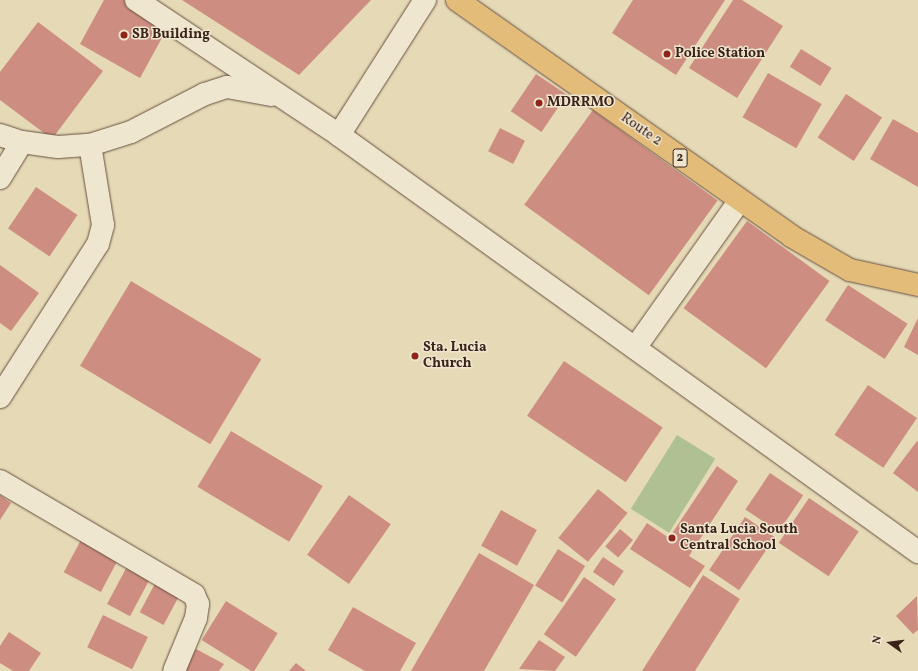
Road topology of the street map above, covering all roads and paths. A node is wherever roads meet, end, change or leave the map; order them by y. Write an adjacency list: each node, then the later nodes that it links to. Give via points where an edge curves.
1 (136, 0): 4 (street)
2 (426, 0): 6 (street)
3 (457, 0): 10 (highway, Route 2 / 2)
4 (288, 100): 6 (street); 8 (street, via 252,90 226,87 205,94 131,132)
5 (0, 135): 7 (street)
6 (339, 135): 12 (street)
7 (22, 142): 8 (street, via 58,147); 9 (street)
8 (90, 145): 13 (street, via 102,212 103,225 98,244)
9 (0, 178)
10 (740, 200): 11 (highway, Route 2 / 2, via 791,236 850,270); 12 (street)
11 (918, 285)
12 (635, 348): 15 (street)
13 (0, 398)
14 (0, 481): 16 (street, via 194,595 198,604 196,618)
15 (918, 552)
16 (174, 671)

